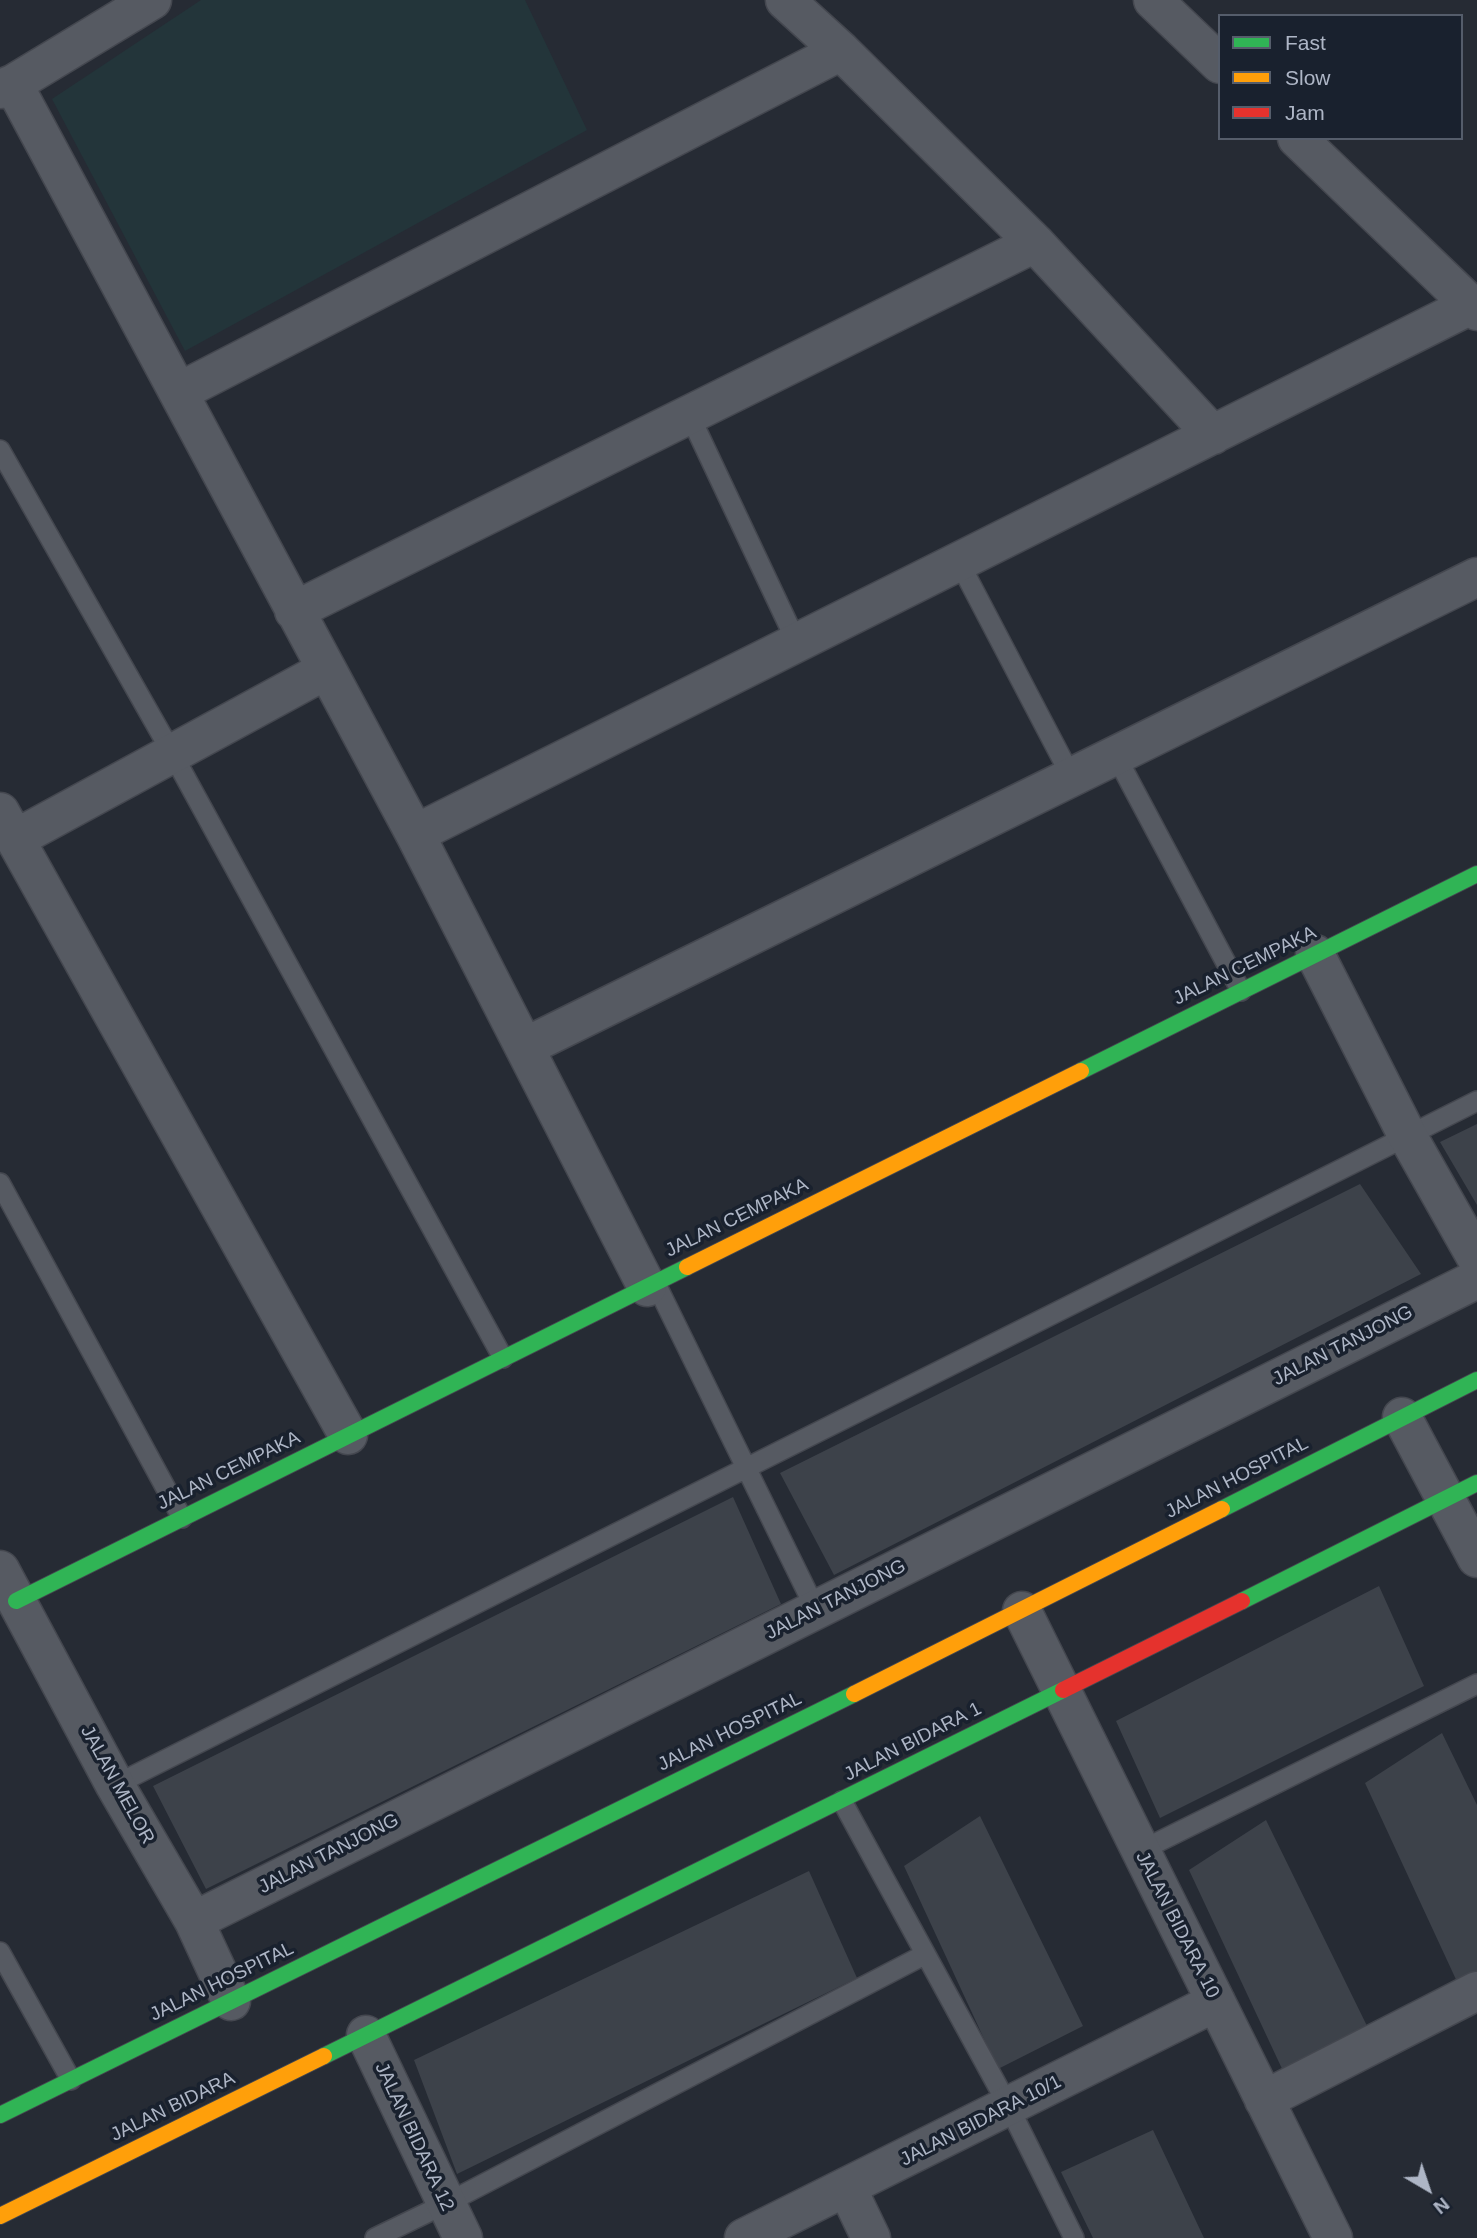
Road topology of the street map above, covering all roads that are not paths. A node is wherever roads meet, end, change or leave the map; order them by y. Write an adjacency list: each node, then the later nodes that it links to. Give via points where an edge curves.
1 (152, 0): 6 (street)
2 (785, 0): 4 (street)
3 (1153, 0): 5 (street)
4 (841, 51): 8 (street); 10 (street)
5 (1218, 62)
6 (7, 86): 10 (street)
7 (1299, 140): 9 (street)
8 (1035, 243): 11 (street); 12 (street)
9 (1474, 308): 12 (street)
10 (179, 392): 16 (street)
11 (689, 414): 16 (street); 17 (lane)
12 (1213, 435): 14 (street)
13 (0, 450): 19 (lane)
14 (959, 562): 17 (street); 21 (lane)
15 (1477, 577): 20 (street)
16 (294, 611): 18 (street)
17 (797, 643): 23 (street)
18 (326, 670): 19 (street); 23 (street)
19 (172, 753): 22 (street); 34 (lane)
20 (1116, 755): 21 (street); 26 (lane)
21 (1072, 778): 27 (street)
22 (7, 825): 37 (street)
23 (415, 834): 27 (street)
24 (1477, 874): 25 (street, JALAN CEMPAKA)
25 (1315, 954): 26 (street, JALAN CEMPAKA); 29 (street)
26 (1241, 991): 33 (street, JALAN CEMPAKA)
27 (525, 1047): 33 (street)
28 (1477, 1101): 29 (lane)
29 (1407, 1135): 31 (street); 38 (lane)
30 (0, 1183): 40 (lane)
31 (1477, 1259)
32 (1477, 1279): 43 (street, JALAN TANJONG)
33 (651, 1284): 34 (street, JALAN CEMPAKA); 38 (lane)
34 (503, 1358): 37 (street, JALAN CEMPAKA)
35 (1477, 1380): 36 (street, JALAN HOSPITAL)
36 (1402, 1417): 39 (street); 44 (street, JALAN HOSPITAL)
37 (348, 1435): 40 (street, JALAN CEMPAKA)
38 (746, 1468): 43 (lane); 47 (lane)
39 (1461, 1491): 41 (street); 46 (street, JALAN BIDARA 1)
40 (182, 1518): 42 (street, JALAN CEMPAKA)
41 (1477, 1558)
42 (8, 1586): 47 (street, JALAN MELOR)
43 (816, 1610): 50 (street, JALAN TANJONG)
44 (1022, 1611): 46 (street, JALAN BIDARA 10); 54 (street, JALAN HOSPITAL)
45 (1477, 1684): 49 (lane)
46 (1062, 1691): 48 (street, JALAN BIDARA 1); 49 (street, JALAN BIDARA 10)
47 (115, 1785): 50 (street, JALAN MELOR)
48 (842, 1801): 52 (lane); 56 (street, JALAN BIDARA 1)
49 (1140, 1852): 55 (street, JALAN BIDARA 10)
50 (194, 1921): 54 (street, JALAN MELOR)
51 (0, 1952): 57 (lane)
52 (924, 1955): 59 (lane); 62 (lane)
53 (1477, 1991): 58 (street)
54 (231, 2001): 57 (street, JALAN HOSPITAL)
55 (1216, 2002): 58 (street, JALAN BIDARA 10); 59 (street, JALAN BIDARA 10/1)
56 (366, 2035): 62 (street, JALAN BIDARA 12); 63 (street, JALAN BIDARA)
57 (71, 2080): 60 (street, JALAN HOSPITAL)
58 (1264, 2100): 69 (street, JALAN BIDARA 10)
59 (1009, 2107): 61 (street, JALAN BIDARA 10/1); 68 (lane)
60 (0, 2115)
61 (847, 2188): 66 (street, JALAN BIDARA 10/1); 67 (street)
62 (445, 2204): 64 (lane); 65 (street, JALAN BIDARA 12)
63 (0, 2216)
64 (374, 2238)
65 (463, 2238)
66 (744, 2238)
67 (871, 2238)
68 (1074, 2238)
69 (1333, 2238)

